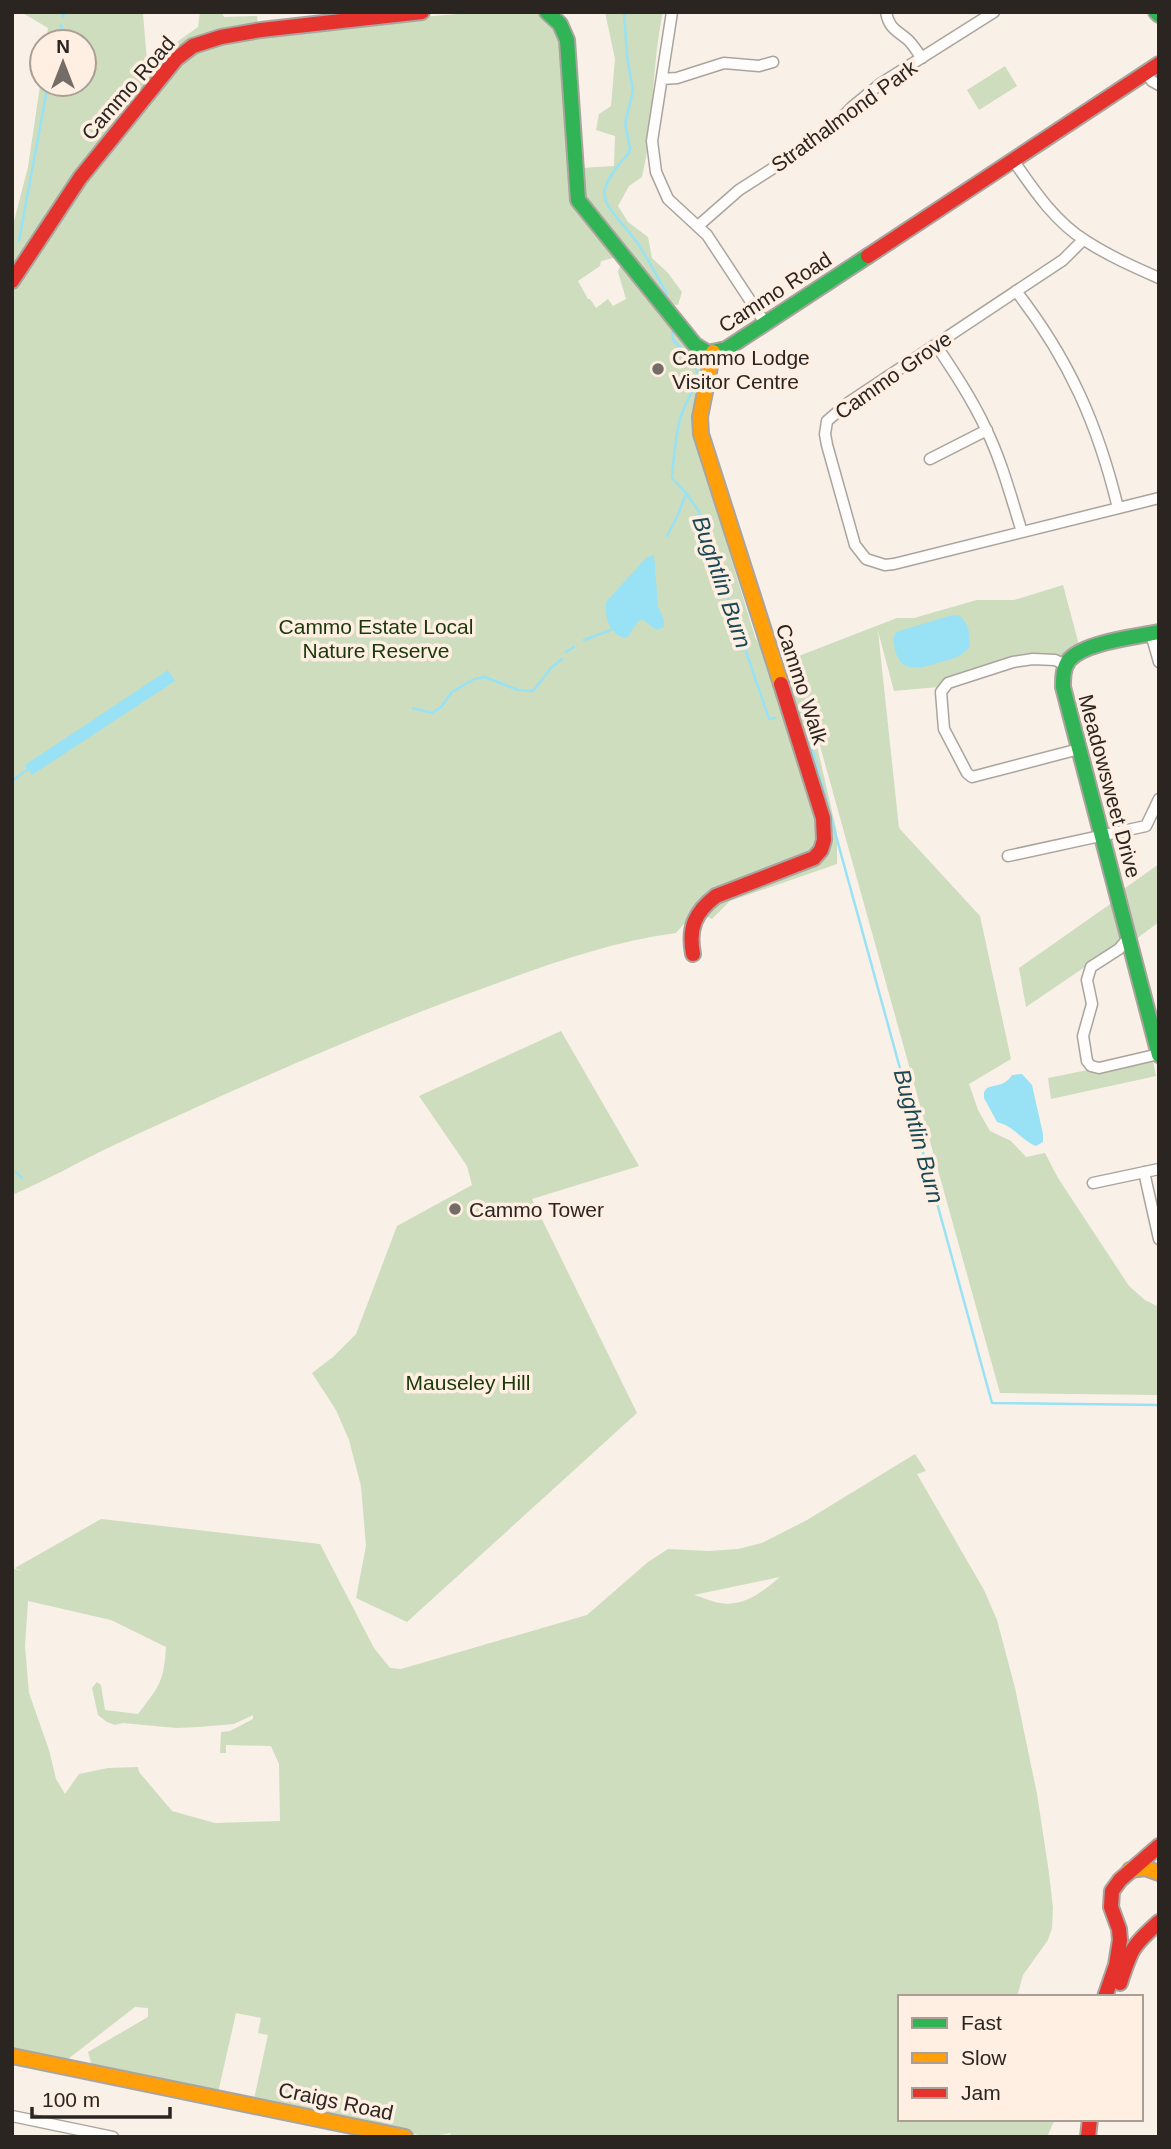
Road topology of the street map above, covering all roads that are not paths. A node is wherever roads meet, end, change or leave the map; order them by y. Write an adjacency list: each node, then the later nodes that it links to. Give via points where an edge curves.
1 (422, 12): 16 (street, Cammo Road, via 261,30 193,46 176,59 80,177)
2 (547, 12): 20 (street, Cammo Road, via 558,21 567,40 578,200 695,345)
3 (672, 12): 10 (street)
4 (886, 12): 6 (street, via 896,33 909,40)
5 (995, 12): 6 (street, Strathalmond Park)
6 (922, 58): 13 (street, Strathalmond Park, via 880,84 825,135 739,190)
7 (773, 62): 10 (street, via 760,66 724,63)
8 (1159, 64): 9 (street, Cammo Road)
9 (1146, 73): 11 (street); 12 (street, Cammo Road)
10 (662, 79): 13 (street, via 652,141 656,172 668,199)
11 (1159, 85)
12 (1013, 160): 14 (street, via 1042,199); 18 (street, Cammo Road)
13 (698, 226): 18 (street)
14 (1083, 240): 15 (street); 17 (street, Cammo Grove, via 1063,260)
15 (1159, 278)
16 (12, 281)
17 (1016, 291): 19 (street, Cammo Grove); 24 (street, via 1042,325 1081,393)
18 (765, 323): 20 (street, Cammo Road, via 726,349)
19 (936, 345): 21 (street); 25 (street, Cammo Grove, via 827,421 827,446 855,545 866,559 884,565)
20 (713, 352): 34 (street, Cammo Walk, via 701,434 810,774 824,832 819,855 809,862 706,903 690,931)
21 (987, 430): 22 (street); 25 (street)
22 (930, 458)
23 (1159, 498): 24 (street, Cammo Grove)
24 (1118, 508): 25 (street, Cammo Grove)
25 (1022, 532)
26 (1155, 633): 27 (street); 28 (street, via 1085,651)
27 (1159, 662)
28 (1066, 665): 29 (street, Meadowsweet Drive, via 1063,687); 29 (street, via 1033,659 948,683 941,692 944,729 972,776)
29 (1079, 749): 31 (street, Meadowsweet Drive)
30 (1159, 799): 31 (street, via 1146,826)
31 (1102, 837): 32 (street); 33 (street, Meadowsweet Drive)
32 (1008, 856)
33 (1129, 937): 35 (street, Meadowsweet Drive); 35 (street, via 1091,967 1087,980 1092,1010 1083,1037 1087,1060 1099,1068)
34 (693, 954)
35 (1159, 1054)
36 (1159, 1169): 37 (street)
37 (1144, 1172): 38 (street); 39 (street)
38 (1093, 1183)
39 (1159, 1239)
40 (1159, 1846): 41 (street)
41 (1130, 1870): 42 (street); 43 (street, via 1114,1884 1110,1898)
42 (1159, 1873)
43 (1115, 1918): 44 (street, via 1130,1929); 45 (street, via 1119,1949)
44 (1156, 1926): 46 (street, via 1131,1950)
45 (1106, 1995)
46 (1117, 1995)
47 (12, 2056): 49 (street, Craigs Road)
48 (12, 2116): 50 (street)
49 (360, 2132): 51 (street, Craigs Road)
50 (113, 2137)
51 (405, 2137)

